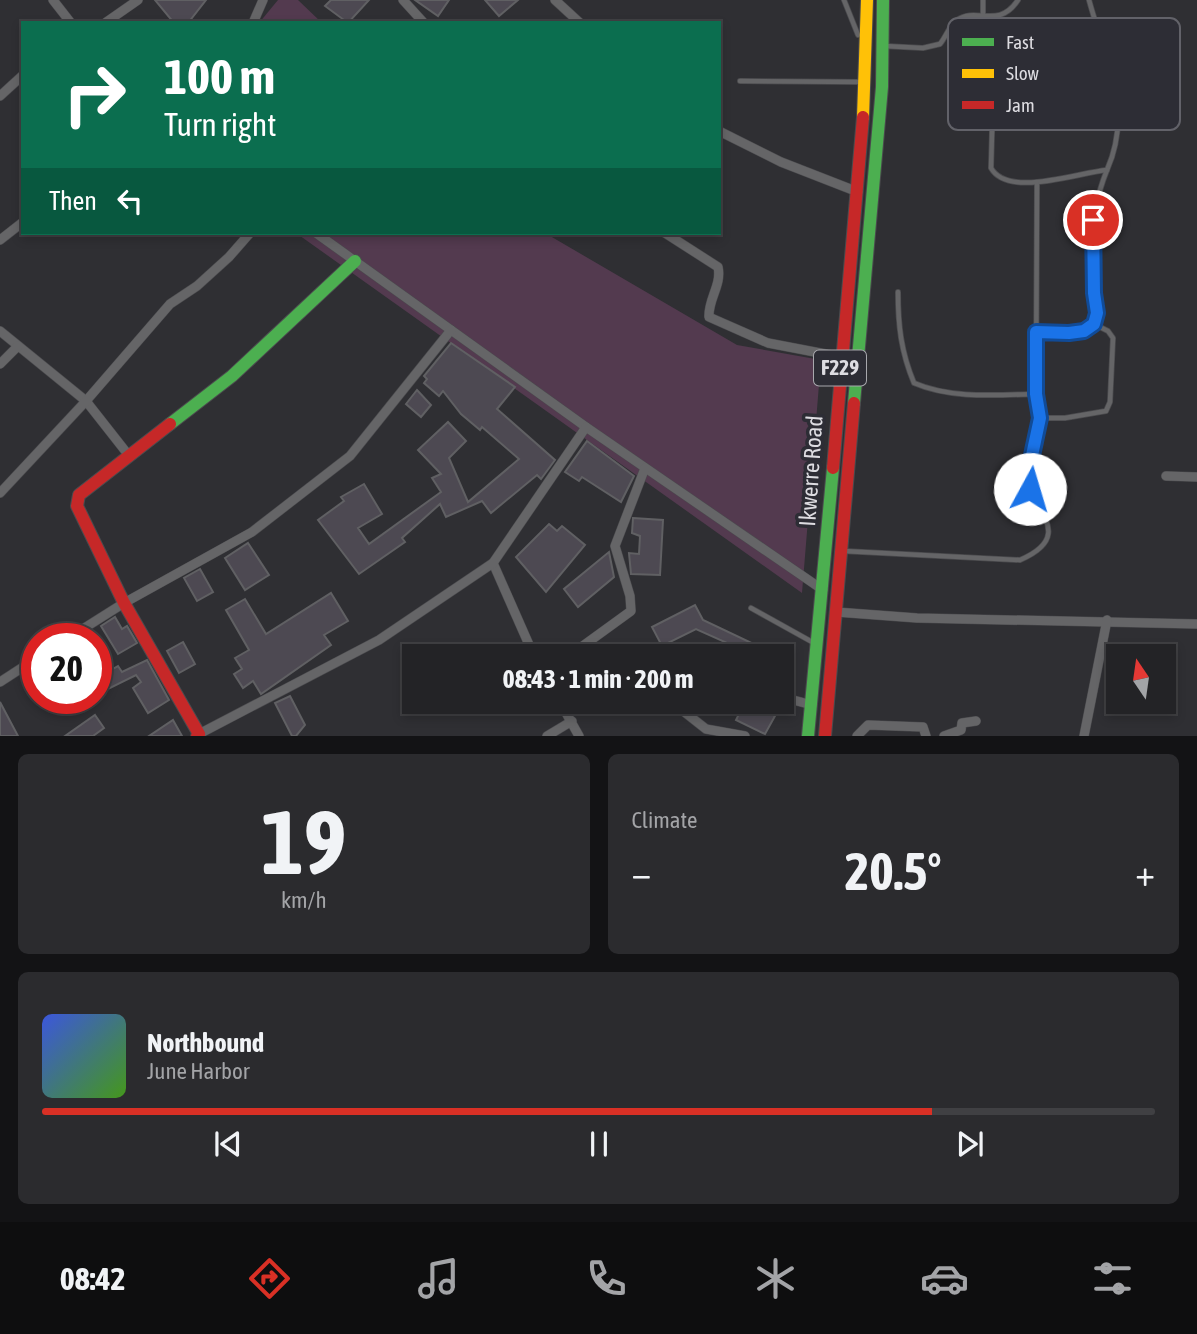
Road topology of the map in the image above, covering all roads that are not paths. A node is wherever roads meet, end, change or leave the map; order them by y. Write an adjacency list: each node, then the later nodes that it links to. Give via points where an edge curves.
1 (52, 0): 16 (street)
2 (138, 0): 17 (street)
3 (263, 0): 18 (street)
4 (403, 0): 19 (street)
5 (555, 0): 20 (street)
6 (844, 0): 22 (lane)
7 (867, 0): 26 (main road, Ikwerre Road / F229)
8 (883, 0): 23 (main road, Ikwerre Road / F229)
9 (983, 0): 13 (lane)
10 (1018, 0): 14 (lane)
11 (1089, 0): 15 (lane)
12 (962, 18): 13 (lane)
13 (983, 18): 14 (lane)
14 (996, 18)
15 (1094, 18)
16 (69, 21)
17 (108, 21)
18 (254, 21)
19 (422, 21)
20 (578, 21)
21 (948, 32): 23 (lane, via 940,44 923,48)
22 (858, 35)
23 (883, 46): 57 (main road, Ikwerre Road / F229)
24 (21, 77): 27 (street)
25 (740, 81): 26 (lane)
26 (866, 82): 33 (main road, Ikwerre Road / F229)
27 (0, 96)
28 (992, 130): 32 (lane, via 991,169 996,178)
29 (1118, 130): 31 (lane)
30 (721, 132): 33 (street)
31 (1107, 170): 32 (lane); 41 (lane, via 1093,220)
32 (1037, 184): 44 (lane)
33 (858, 192): 46 (main road, Ikwerre Road / F229)
34 (21, 224): 38 (street)
35 (248, 235): 49 (street, via 197,286 170,304)
36 (319, 235): 39 (street)
37 (668, 235): 46 (street, via 718,267 709,317 768,343)
38 (0, 240)
39 (355, 261): 42 (street); 52 (main road, via 232,376)
40 (898, 292): 48 (lane, via 900,336 914,383 954,393)
41 (1094, 324): 44 (lane, via 1084,331); 50 (lane, via 1113,338 1106,411)
42 (451, 330): 51 (street); 60 (street, via 350,456 252,532)
43 (0, 331): 45 (street)
44 (1036, 332): 48 (lane)
45 (18, 346): 47 (street); 49 (street)
46 (841, 357): 59 (main road, Ikwerre Road / F229)
47 (0, 364)
48 (1036, 394): 50 (lane)
49 (86, 401): 52 (street); 56 (street)
50 (1040, 418): 57 (lane, via 1028,474 1048,532 1036,553 1020,559 975,559)
51 (586, 427): 53 (street); 58 (street)
52 (130, 457): 60 (main road, via 79,495 76,506)
53 (645, 468): 59 (street); 67 (street, via 615,546 631,611)
54 (1166, 476): 55 (street)
55 (1197, 477)
56 (0, 493)
57 (842, 551): 62 (main road, Ikwerre Road / F229)
58 (493, 562): 66 (street); 77 (street, via 379,640)
59 (823, 590): 68 (main road, Ikwerre Road / F229)
60 (124, 603): 64 (street); 77 (main road)
61 (751, 608): 68 (lane)
62 (836, 612): 63 (street); 82 (main road, Ikwerre Road / F229)
63 (1107, 621): 65 (street); 86 (street)
64 (92, 623)
65 (1197, 624)
66 (529, 644)
67 (586, 644)
68 (818, 645): 72 (main road, Ikwerre Road / F229)
69 (21, 668): 70 (street)
70 (0, 682)
71 (794, 700): 72 (street)
72 (811, 705): 81 (main road, Ikwerre Road / F229)
73 (568, 714): 75 (street)
74 (687, 714): 80 (street, via 706,729)
75 (572, 721): 78 (street); 79 (street)
76 (976, 721): 85 (street, via 962,723 961,730)
77 (198, 735)
78 (547, 736)
79 (579, 736)
80 (745, 736)
81 (808, 736)
82 (825, 736)
83 (857, 736): 84 (street, via 868,725 923,727)
84 (926, 736)
85 (944, 736)
86 (1084, 736)

